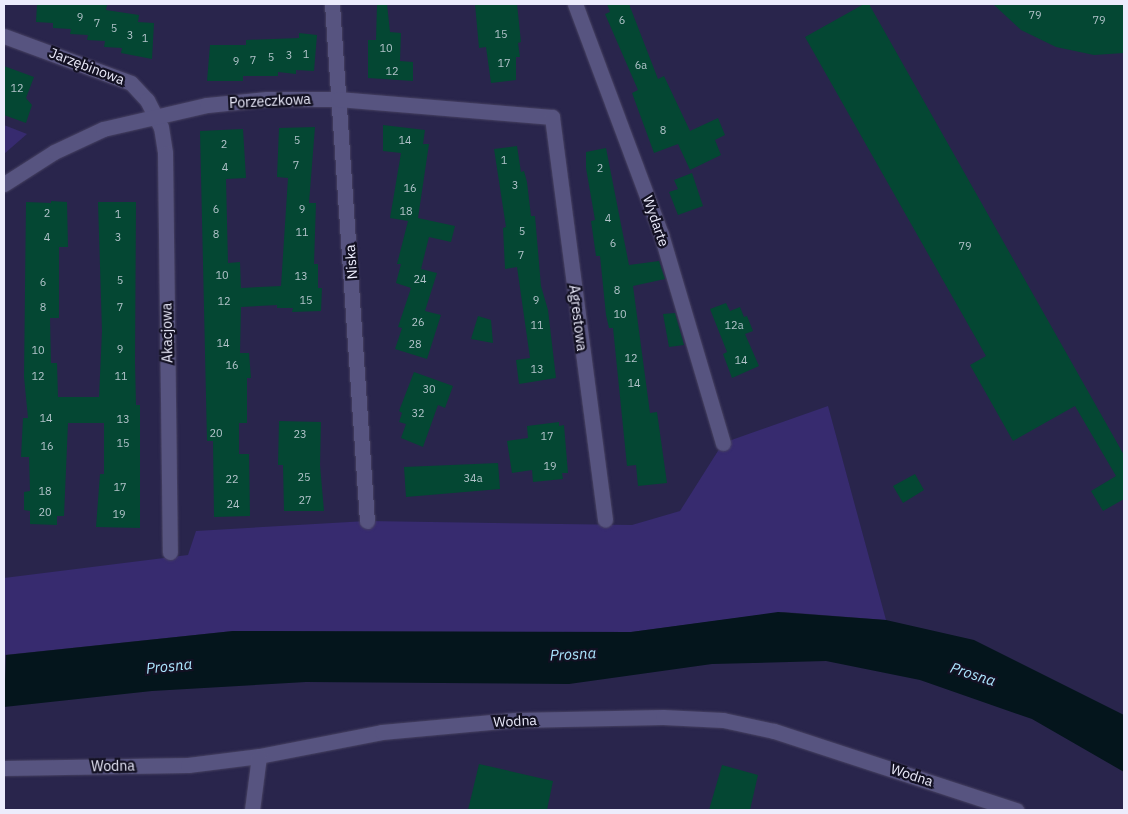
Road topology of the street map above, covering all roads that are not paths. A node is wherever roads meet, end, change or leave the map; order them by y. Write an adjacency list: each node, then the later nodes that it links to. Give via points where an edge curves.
1 (332, 4): 4 (street, Niska)
2 (575, 4): 8 (street, Wydarte, via 661,234)
3 (4, 36): 5 (street, Jarzębinowa, via 121,78 139,89)
4 (338, 99): 5 (street, Porzeczkowa, via 267,100); 6 (street, Porzeczkowa); 10 (street, Niska)
5 (156, 115): 7 (street, Porzeczkowa, via 79,140); 11 (street, Akacjowa, via 165,153)
6 (552, 117): 9 (street, Agrestowa)
7 (4, 184)
8 (723, 444)
9 (605, 520)
10 (367, 521)
11 (170, 552)
12 (259, 756): 13 (street, Wodna, via 188,765); 14 (street); 15 (street, Wodna, via 382,732 515,720 663,717 723,720 774,731)
13 (4, 768)
14 (252, 810)
15 (1016, 810)

